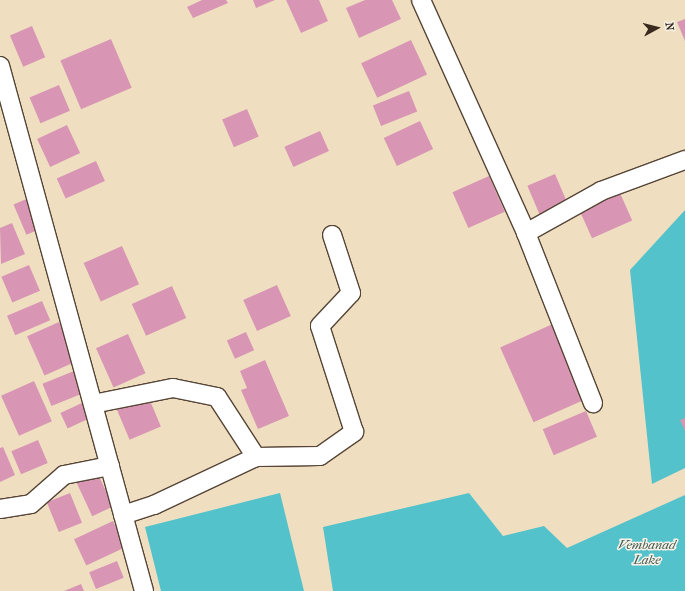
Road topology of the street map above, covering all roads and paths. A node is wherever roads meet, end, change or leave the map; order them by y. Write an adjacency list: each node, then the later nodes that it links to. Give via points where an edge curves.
1 (421, 0): 4 (street)
2 (0, 66): 7 (street)
3 (685, 160): 4 (street, via 601,191)
4 (526, 233): 6 (street)
5 (332, 234): 8 (street, via 351,293 320,326 354,432 320,456)
6 (593, 403)
7 (92, 404): 8 (street, via 173,388 218,397); 9 (street)
8 (256, 457): 11 (street, via 154,505)
9 (110, 466): 10 (street, via 64,475 31,504); 11 (street)
10 (0, 509)
11 (123, 515): 12 (street)
12 (144, 591)

